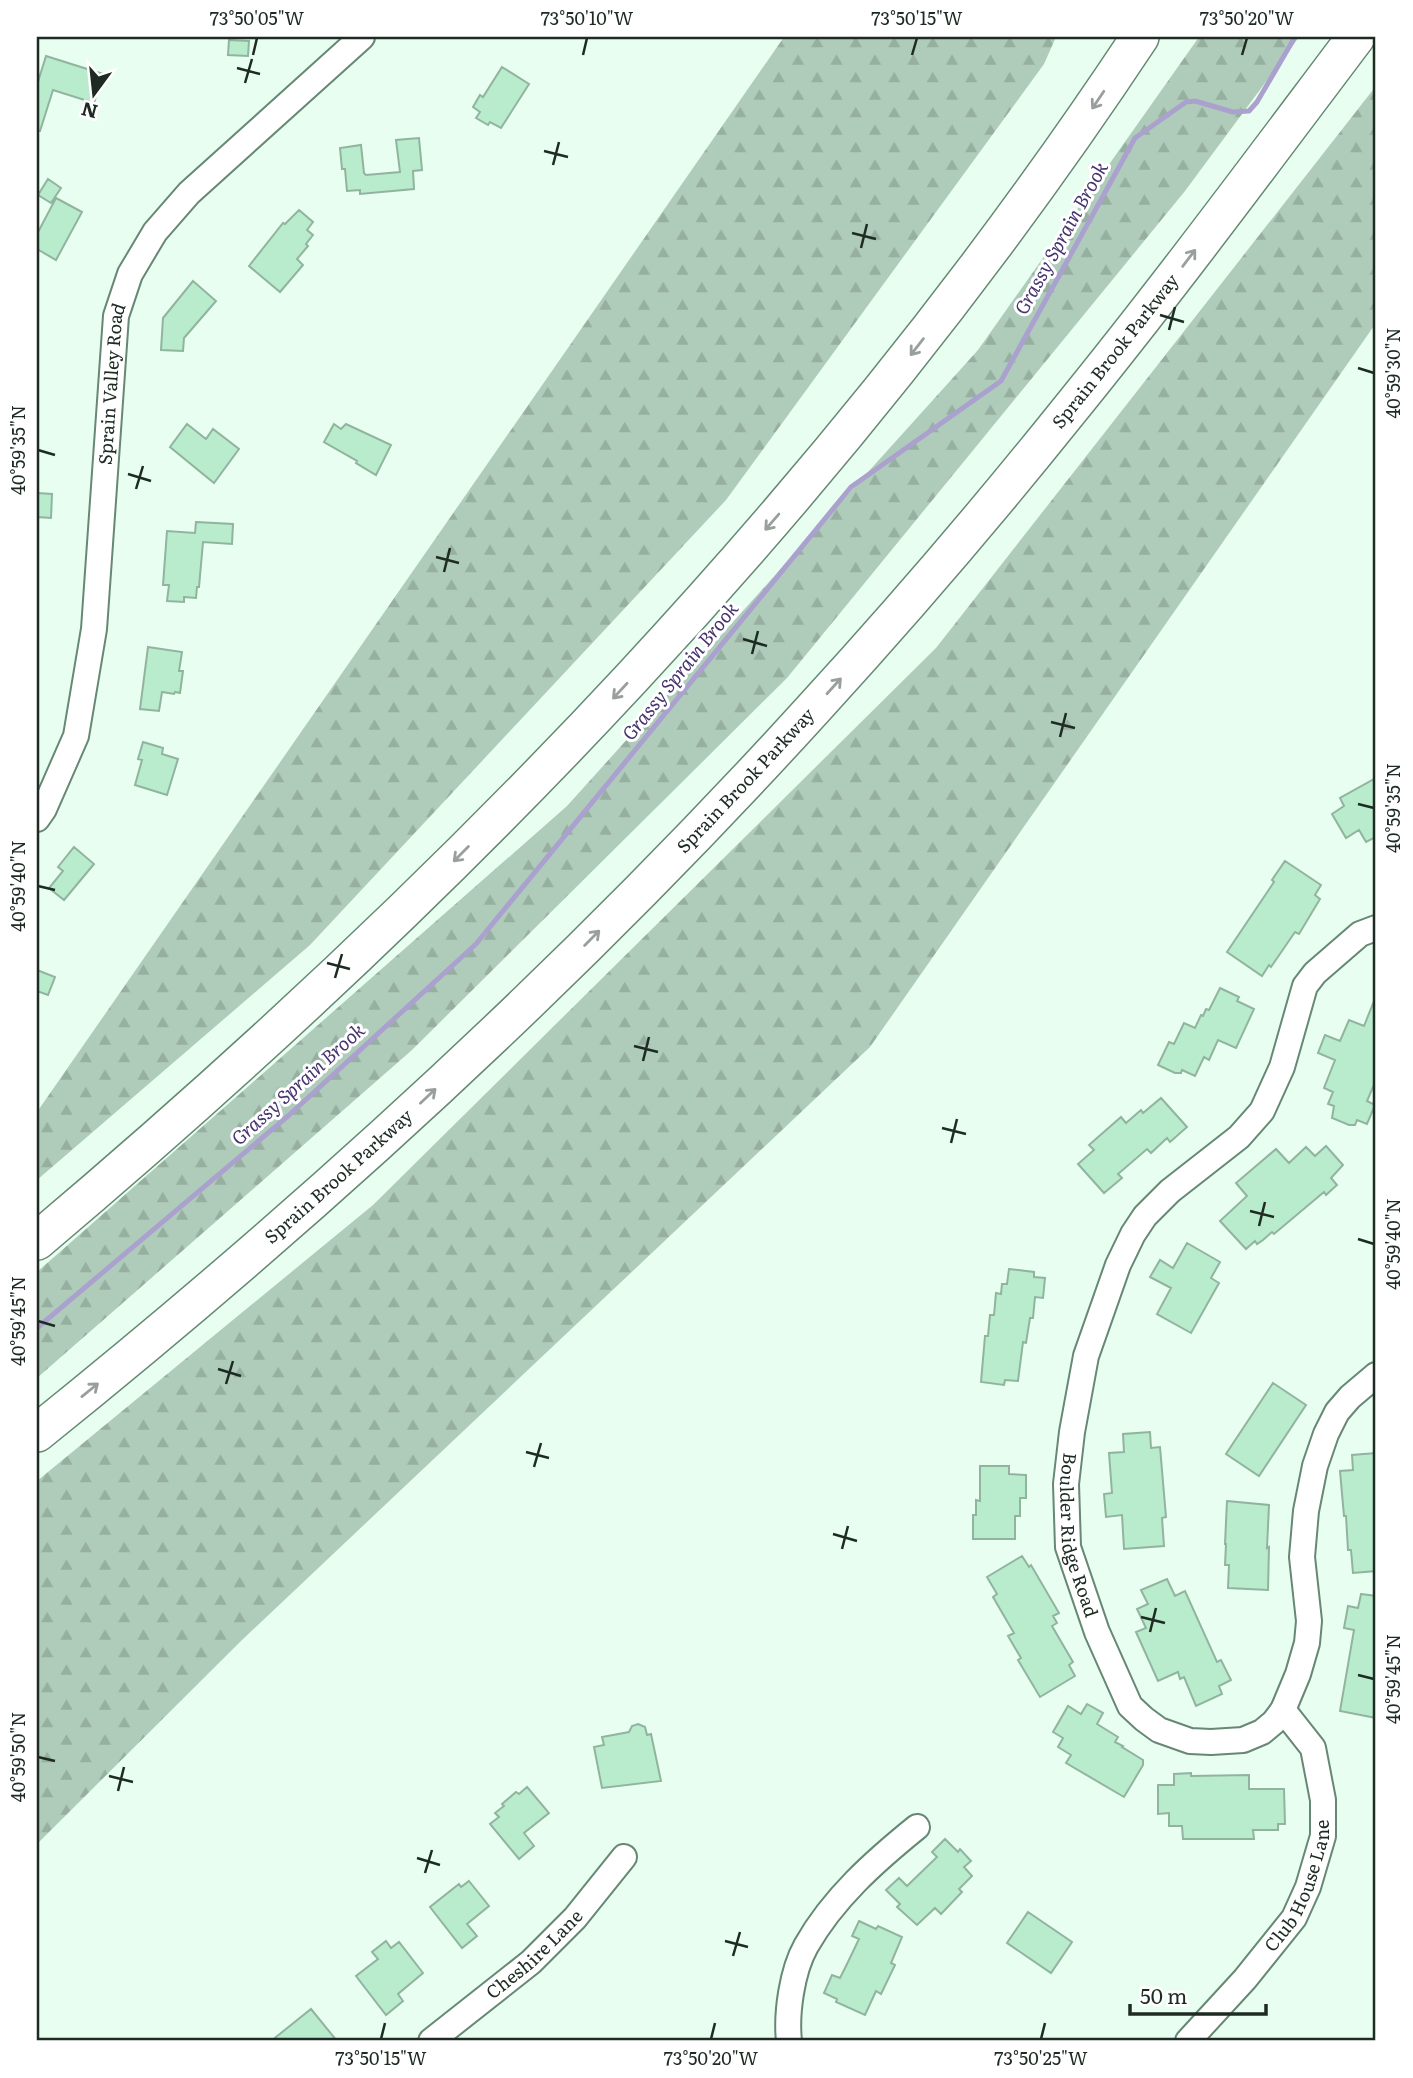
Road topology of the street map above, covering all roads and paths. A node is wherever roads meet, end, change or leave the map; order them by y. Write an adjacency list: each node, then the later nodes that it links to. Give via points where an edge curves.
1 (362, 37): 6 (street, Sprain Valley Road, via 190,193 155,232 130,274 116,316 94,629 76,736)
2 (1356, 37): 5 (highway, Sprain Brook Parkway)
3 (1372, 37): 5 (highway)
4 (1138, 39): 8 (highway, one-way to 8, via 1038,186 921,342 661,647 523,793 342,970)
5 (1269, 152): 10 (highway, Sprain Brook Parkway, one-way to 5, via 229,1274 387,1133 571,959 720,808 847,672 986,511 1099,374)
6 (37, 819)
7 (1376, 928): 11 (street, Boulder Ridge Road, via 1360,934 1314,973 1262,1111 1239,1137 1170,1191 1133,1234 1086,1356 1072,1432 1066,1483 1068,1547 1097,1632 1130,1706 1160,1730 1190,1741 1211,1742 1243,1740 1262,1732)
8 (37, 1241)
9 (1376, 1375): 11 (street, Boulder Ridge Road, via 1337,1412 1315,1466 1302,1557 1307,1643)
10 (37, 1433)
11 (1283, 1710): 16 (street, Club House Lane, via 1313,1748 1323,1800 1323,1836 1294,1918)
12 (917, 1828): 15 (street, via 851,1886 805,1947 795,1974 787,2023)
13 (624, 1857): 14 (street, Cheshire Lane, via 531,1962)
14 (431, 2041)
15 (789, 2041)
16 (1188, 2041)

